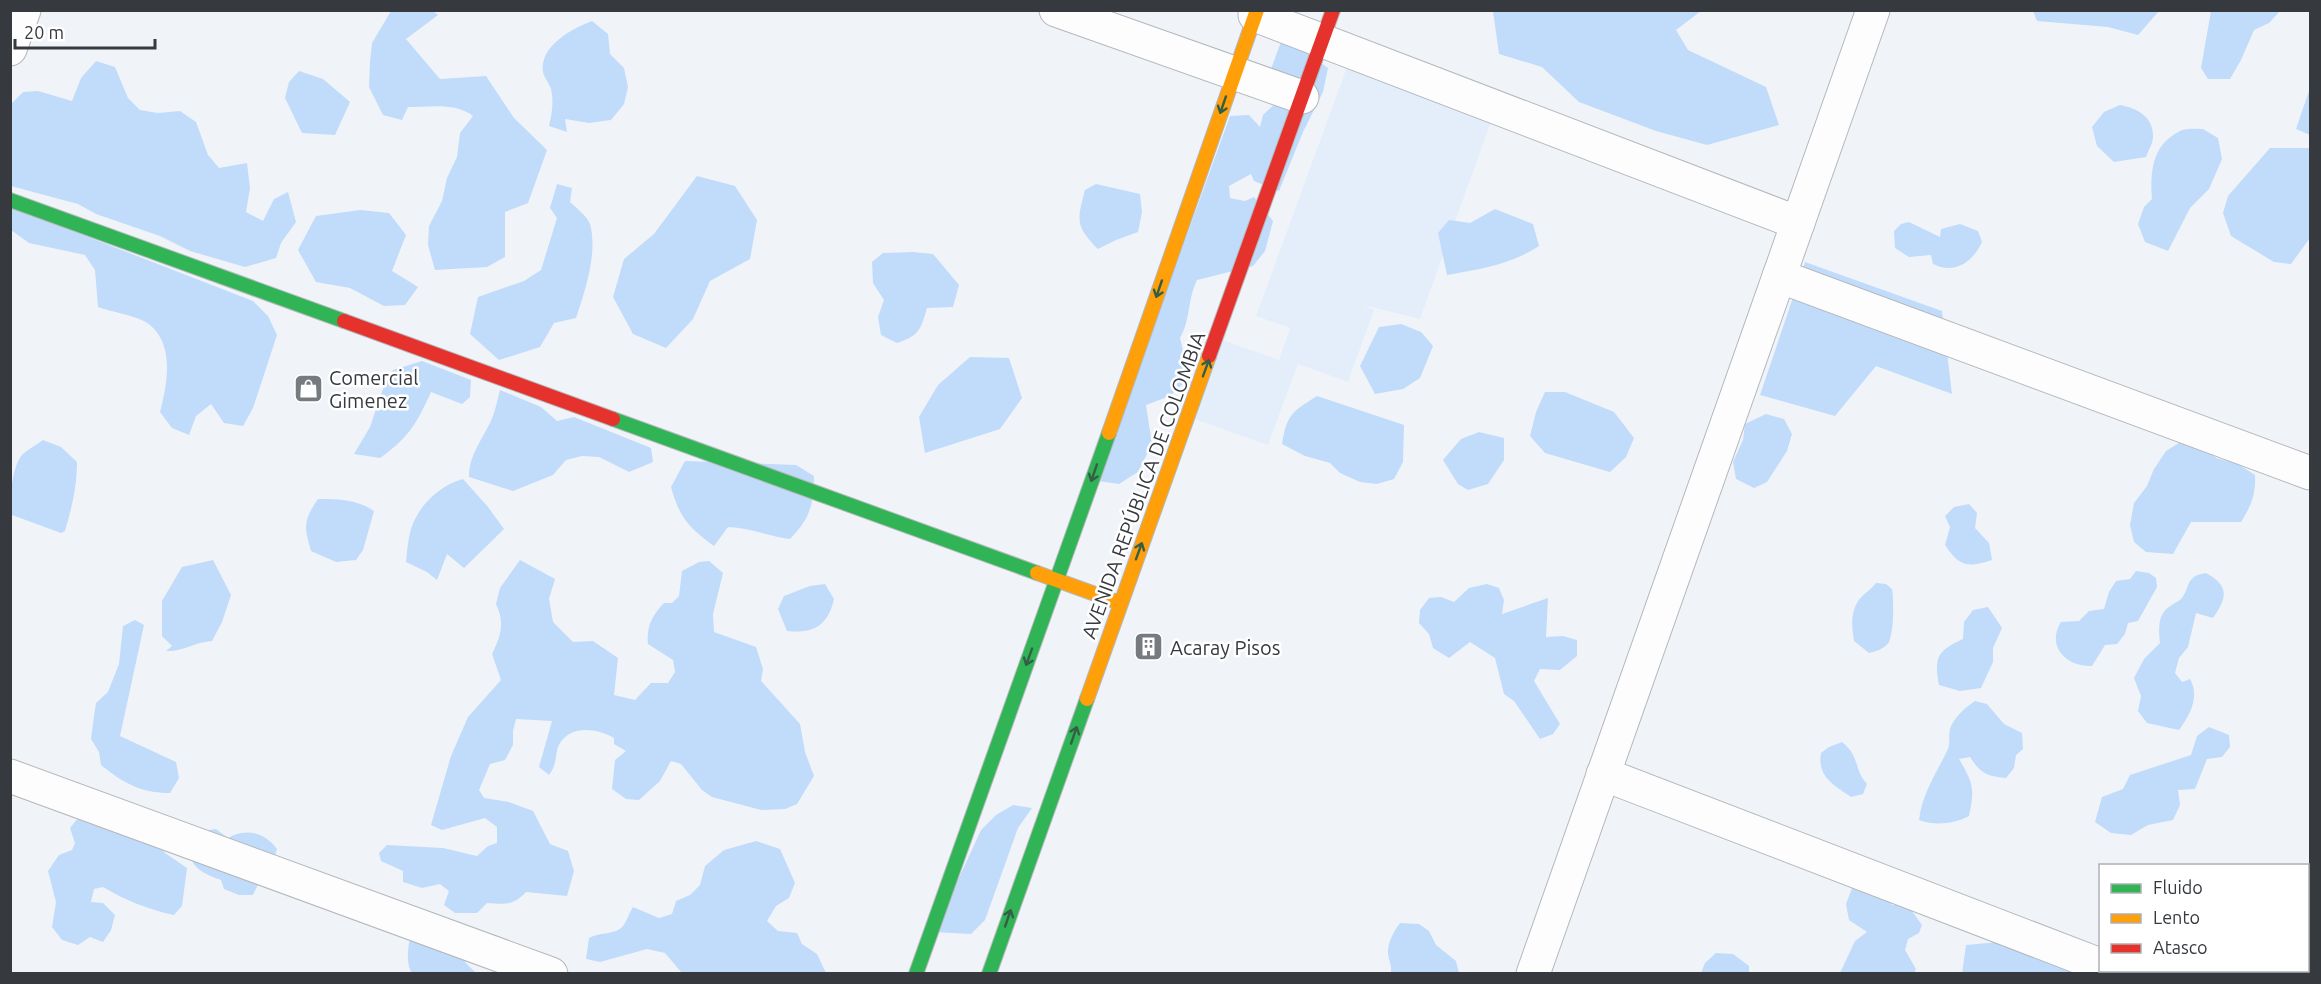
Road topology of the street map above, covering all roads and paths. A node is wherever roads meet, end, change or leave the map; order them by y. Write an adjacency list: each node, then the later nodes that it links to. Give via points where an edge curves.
1 (24, 10): 7 (street)
2 (1056, 10): 8 (street)
3 (1333, 10): 6 (street, AVENIDA REPÚBLICA DE COLOMBIA)
4 (1873, 10): 11 (street)
5 (1256, 13): 6 (street); 8 (street)
6 (1322, 41): 9 (street, AVENIDA REPÚBLICA DE COLOMBIA); 11 (street)
7 (10, 49)
8 (1234, 73): 9 (street); 14 (street, one-way to 14)
9 (1302, 97): 15 (street, AVENIDA REPÚBLICA DE COLOMBIA, one-way to 9)
10 (10, 200): 14 (street)
11 (1798, 223): 12 (street)
12 (1779, 276): 13 (street); 16 (street)
13 (2310, 473)
14 (1057, 580): 15 (street); 20 (street, one-way to 20)
15 (1120, 603): 21 (street, AVENIDA REPÚBLICA DE COLOMBIA, one-way to 15)
16 (1603, 774): 18 (street); 22 (street)
17 (10, 776): 19 (street)
18 (2099, 964)
19 (551, 974)
20 (916, 974)
21 (989, 974)
22 (1533, 974)

